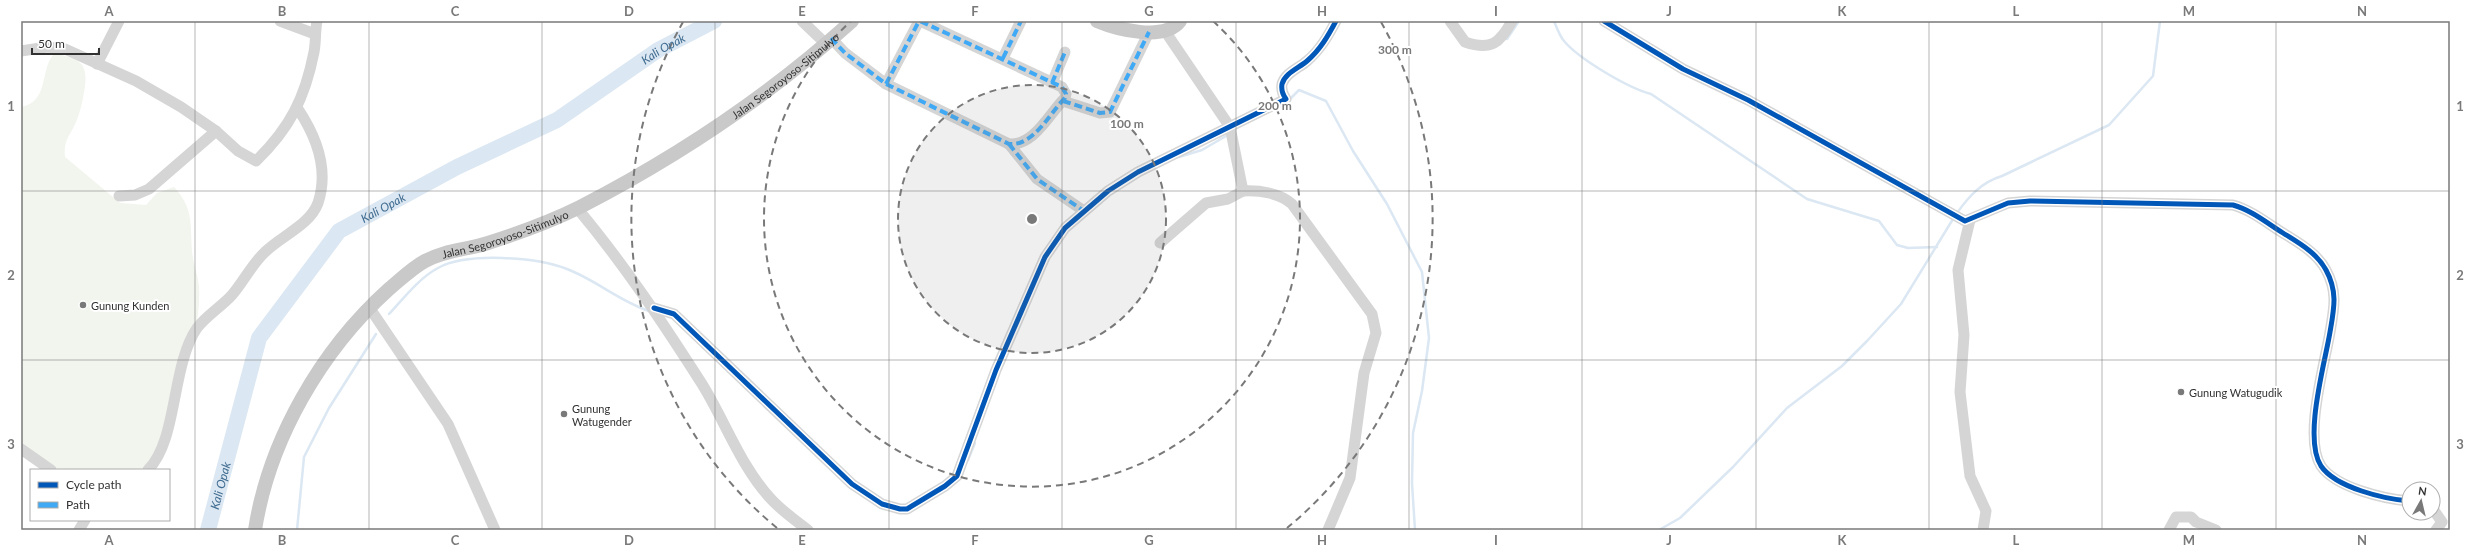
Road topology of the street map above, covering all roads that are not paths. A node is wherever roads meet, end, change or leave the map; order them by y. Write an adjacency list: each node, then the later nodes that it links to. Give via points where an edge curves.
1 (119, 21): 21 (street)
2 (280, 21): 16 (street)
3 (317, 21): 16 (street)
4 (802, 21): 17 (street)
5 (852, 21): 17 (main road, Jalan Segoroyoso-Sitimulyo)
6 (919, 21): 20 (street); 23 (street)
7 (1021, 21): 20 (street)
8 (1096, 21): 15 (main road, via 1122,29)
9 (1180, 21): 14 (main road)
10 (1336, 21): 26 (street, via 1324,42 1307,61 1285,79 1282,85 1286,99)
11 (1450, 21): 12 (street, via 1465,42 1486,46 1503,38)
12 (1512, 21)
13 (1604, 21): 33 (street, via 1683,69 1761,107)
14 (1165, 30): 15 (main road); 26 (street)
15 (1150, 32): 24 (street, via 1110,112 1100,114)
16 (315, 34): 25 (street, via 314,51)
17 (828, 40): 23 (street); 31 (main road, Jalan Segoroyoso-Sitimulyo, via 752,104 676,154)
18 (21, 51): 21 (street, via 47,47 61,48)
19 (1065, 52): 22 (street)
20 (1004, 58): 22 (street)
21 (96, 64): 27 (street, via 136,81)
22 (1052, 83): 24 (street, via 1064,90 1066,94)
23 (886, 84): 28 (street)
24 (1063, 101): 28 (street, via 1028,140)
25 (298, 109): 27 (street, via 278,138 256,161 238,152); 39 (street, via 309,126 322,168 317,205 308,218 264,252 230,297 197,329 189,343 180,373 162,446)
26 (1230, 127): 29 (street); 32 (street, via 1138,172 1108,191)
27 (216, 131): 30 (street, via 149,189 135,195)
28 (1009, 144): 32 (street, via 1037,180)
29 (1243, 191): 34 (street, via 1228,199 1206,203); 47 (street, via 1280,197 1292,204 1372,314 1376,324 1374,341 1364,374 1350,478)
30 (119, 196)
31 (577, 208): 35 (main road, Jalan Segoroyoso-Sitimulyo, via 487,243 446,251 423,262); 36 (street, via 622,262)
32 (1084, 211): 36 (street, via 1065,228 1045,257 996,370 957,476 907,508 891,508 852,484 674,314)
33 (1960, 217): 40 (street, via 2008,203 2030,201 2233,205 2248,211 2308,250 2322,263 2336,299 2314,413 2317,455 2321,465 2328,473 2370,494 2384,499); 48 (street, via 1958,270 1964,335 1960,392 1970,476 1986,511)
34 (1160, 244)
35 (369, 307): 44 (main road, Jalan Segoroyoso-Sitimulyo, via 325,360 300,403 266,478); 45 (street, via 448,424)
36 (654, 308): 46 (street, via 706,390 751,473 770,498)
37 (21, 449): 38 (street)
38 (50, 469)
39 (149, 469)
40 (2401, 500)
41 (84, 521): 43 (street)
42 (2441, 521): 51 (street)
43 (79, 530)
44 (255, 530)
45 (495, 530)
46 (808, 530)
47 (1328, 530)
48 (1982, 530)
49 (2169, 530): 50 (street, via 2176,517 2183,515)
50 (2216, 530)
51 (2436, 530)

